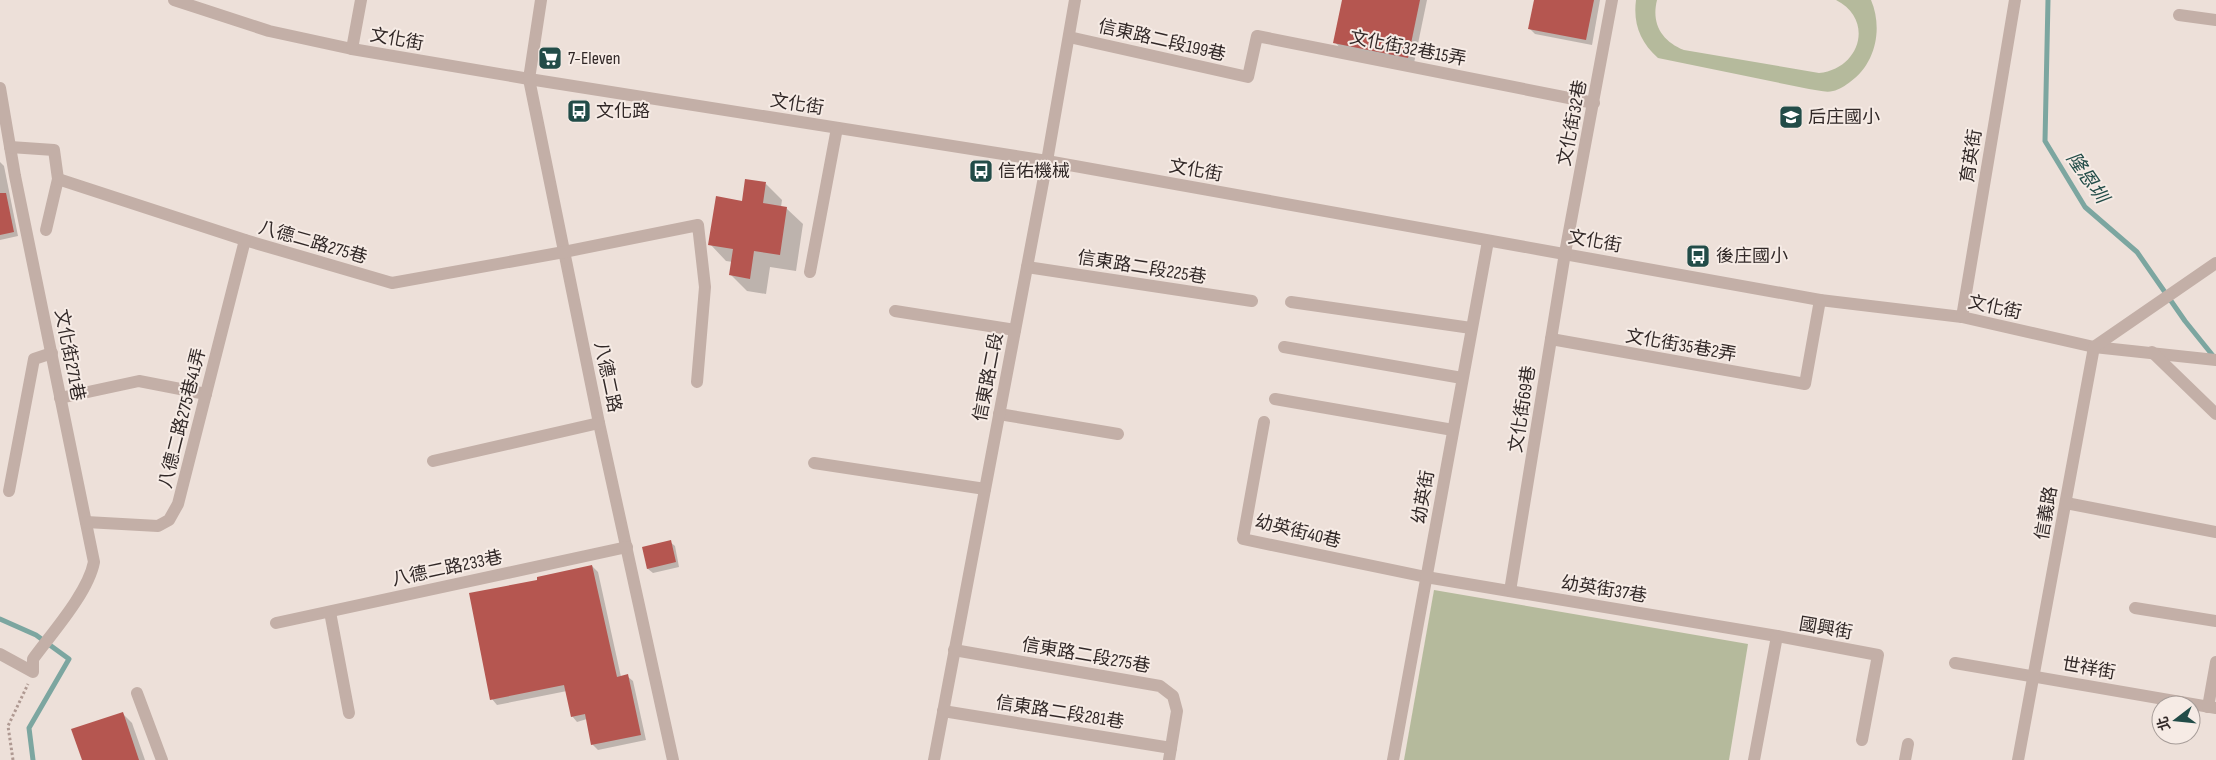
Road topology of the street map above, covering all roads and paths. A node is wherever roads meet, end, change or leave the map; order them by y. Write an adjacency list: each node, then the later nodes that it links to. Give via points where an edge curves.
1 (174, 0): 10 (street, 文化街, via 269,31)
2 (360, 0): 10 (street)
3 (541, 0): 12 (street, 八德二路)
4 (1075, 0): 9 (street, 信東路二段)
5 (1612, 0): 14 (street, 文化街32巷)
6 (2015, 0): 31 (street, 育英街)
7 (2179, 14): 8 (street)
8 (2216, 20)
9 (1069, 37): 11 (street, 信東路二段199巷); 17 (street, 信東路二段)
10 (352, 49): 12 (street, 文化街)
11 (1248, 78): 14 (street, 文化街32巷15弄, via 1256,36)
12 (529, 79): 15 (street, 文化街); 22 (street, 八德二路)
13 (0, 88): 16 (street, 文化街271巷)
14 (1594, 104): 23 (street, 文化街32巷)
15 (837, 128): 17 (street, 文化街); 26 (street)
16 (10, 147): 18 (street, via 54,150); 38 (street, 文化街271巷)
17 (1047, 161): 21 (street, 文化街); 25 (street, 信東路二段)
18 (58, 179): 19 (street); 20 (street, 八德二路275巷)
19 (46, 230)
20 (245, 240): 22 (street, 八德二路275巷, via 392,283); 42 (street, 八德二路275巷41弄)
21 (1488, 240): 23 (street, 文化街); 32 (street, 幼英街)
22 (564, 252): 41 (street, 八德二路275巷, via 698,225 705,287); 48 (street, 八德二路)
23 (1565, 253): 27 (street, 文化街); 34 (street, 文化街69巷)
24 (2216, 263): 35 (street)
25 (1027, 267): 28 (street, 信東路二段225巷); 33 (street, 信東路二段)
26 (810, 272)
27 (1820, 300): 31 (street, 文化街); 34 (street, 文化街35巷2弄, via 1805,384)
28 (1252, 301)
29 (1291, 302): 32 (street)
30 (895, 311): 33 (street)
31 (1962, 317): 35 (street, 文化街)
32 (1472, 328): 40 (street, 幼英街)
33 (1015, 330): 45 (street, 信東路二段)
34 (1551, 340): 60 (street, 文化街69巷)
35 (2094, 347): 37 (street, 文化街); 55 (street, 信義路)
36 (1284, 348): 40 (street)
37 (2152, 352): 39 (street, 文化街); 46 (street)
38 (52, 354): 43 (street, 文化街271巷); 54 (street, via 34,358)
39 (2216, 360)
40 (1462, 378): 49 (street, 幼英街)
41 (697, 382)
42 (206, 394): 43 (street, via 138,381); 56 (street, 八德二路275巷41弄, via 178,504 169,520 158,526)
43 (60, 398): 56 (street, 文化街271巷)
44 (1276, 399): 49 (street)
45 (999, 414): 50 (street); 53 (street, 信東路二段)
46 (2216, 414)
47 (1264, 422): 59 (street, 幼英街40巷, via 1243,539)
48 (599, 424): 51 (street); 58 (street, 八德二路)
49 (1453, 430): 59 (street, 幼英街)
50 (1118, 434)
51 (433, 460)
52 (814, 462): 53 (street)
53 (985, 489): 66 (street, 信東路二段)
54 (9, 491)
55 (2066, 503): 57 (street); 71 (street, 信義路)
56 (86, 522): 70 (street, 文化街271巷, via 94,562 91,575 33,659)
57 (2216, 532)
58 (626, 548): 62 (street, 八德二路233巷); 81 (street, 八德二路)
59 (1426, 577): 60 (street, 幼英街37巷); 83 (street, 幼英街)
60 (1510, 591): 65 (street, 幼英街37巷)
61 (2135, 608): 63 (street)
62 (330, 612): 64 (street, 八德二路233巷); 75 (street)
63 (2216, 621)
64 (276, 623)
65 (1777, 636): 76 (street, 國興街, via 1878,655); 84 (street, 國興街)
66 (954, 650): 74 (street, 信東路二段); 78 (street, 信東路二段275巷, via 1160,686 1173,696 1177,711)
67 (0, 654): 70 (street)
68 (2216, 662): 73 (street)
69 (1955, 663): 71 (street, 世祥街)
70 (34, 672): 79 (path, via 8,726)
71 (2035, 676): 73 (street, 世祥街); 86 (street, 信義路)
72 (137, 693): 80 (street)
73 (2212, 708)
74 (943, 711): 78 (street, 信東路二段281巷); 82 (street, 信東路二段)
75 (349, 714)
76 (1862, 740)
77 (1908, 744): 85 (street)
78 (1170, 754)
79 (13, 760)
80 (162, 760)
81 (673, 760)
82 (934, 760)
83 (1393, 760)
84 (1754, 760)
85 (1904, 760)
86 (2018, 760)

